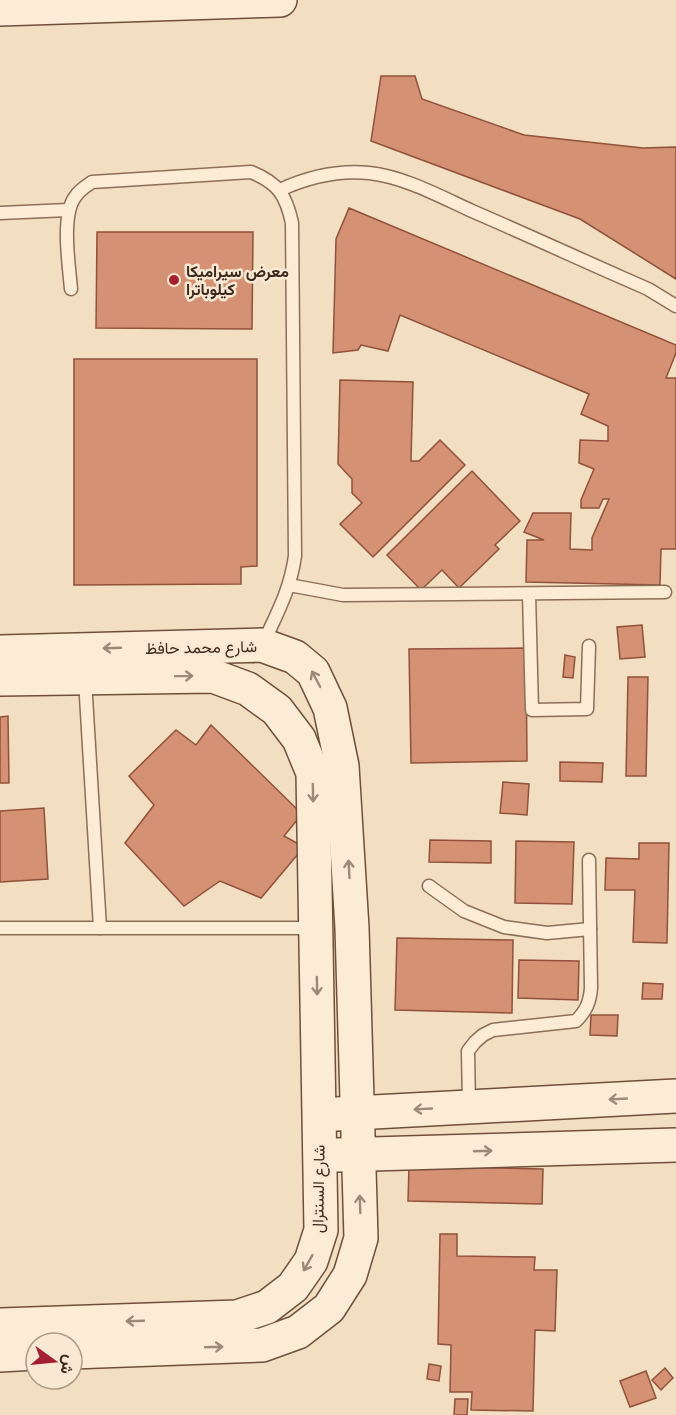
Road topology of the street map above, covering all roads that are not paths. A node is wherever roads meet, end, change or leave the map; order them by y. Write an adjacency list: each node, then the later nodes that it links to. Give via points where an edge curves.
1 (280, 0): 2 (street)
2 (0, 9)
3 (280, 190): 4 (lane, via 251,172 92,182 73,198); 7 (lane, via 334,173 390,177 648,289); 8 (lane, via 292,223 295,556)
4 (68, 210): 5 (lane); 6 (lane)
5 (0, 213)
6 (71, 290)
7 (676, 306)
8 (289, 585): 10 (lane, via 343,596); 11 (lane)
9 (665, 592): 10 (lane)
10 (529, 594): 12 (lane, via 532,711 587,709)
11 (262, 645): 13 (street, شارع محمد حافظ, one-way to 13); 21 (street, شارع محمد حافظ, one-way to 11, via 342,766 330,708 313,672 295,657)
12 (589, 646)
13 (0, 652)
14 (85, 678): 15 (street, شارع محمد حافظ); 19 (lane); 20 (street, شارع محمد حافظ, one-way to 20, via 213,676 248,689 277,710 299,739 313,773)
15 (0, 679)
16 (589, 860): 22 (lane)
17 (429, 886): 22 (lane, via 464,911 504,927 547,933)
18 (0, 928): 19 (lane)
19 (100, 928): 20 (lane)
20 (316, 928): 21 (street); 27 (street, شارع السنترال, one-way to 27)
21 (352, 928): 26 (street, شارع السنترال)
22 (590, 929): 25 (lane, via 591,988 585,1012 576,1021 493,1030 483,1035 468,1051)
23 (676, 1096): 24 (street, one-way to 24)
24 (576, 1102): 25 (street); 29 (street)
25 (470, 1107): 26 (street, one-way to 26)
26 (358, 1113): 27 (street); 30 (street, شارع السنترال)
27 (319, 1114): 31 (street, شارع السنترال)
28 (676, 1145): 29 (street)
29 (576, 1148): 30 (street, one-way to 29)
30 (358, 1154): 31 (street); 34 (street, شارع السنترال, one-way to 30, via 262,1345 298,1332 329,1308 350,1275 361,1238)
31 (320, 1155): 35 (street, شارع السنترال, one-way to 35, via 321,1230 311,1261 293,1287 267,1307 237,1317)
32 (0, 1325): 33 (street, شارع السنترال)
33 (29, 1331)
34 (84, 1342)
35 (84, 1342)
36 (24, 1354): 37 (street)
37 (0, 1355)

